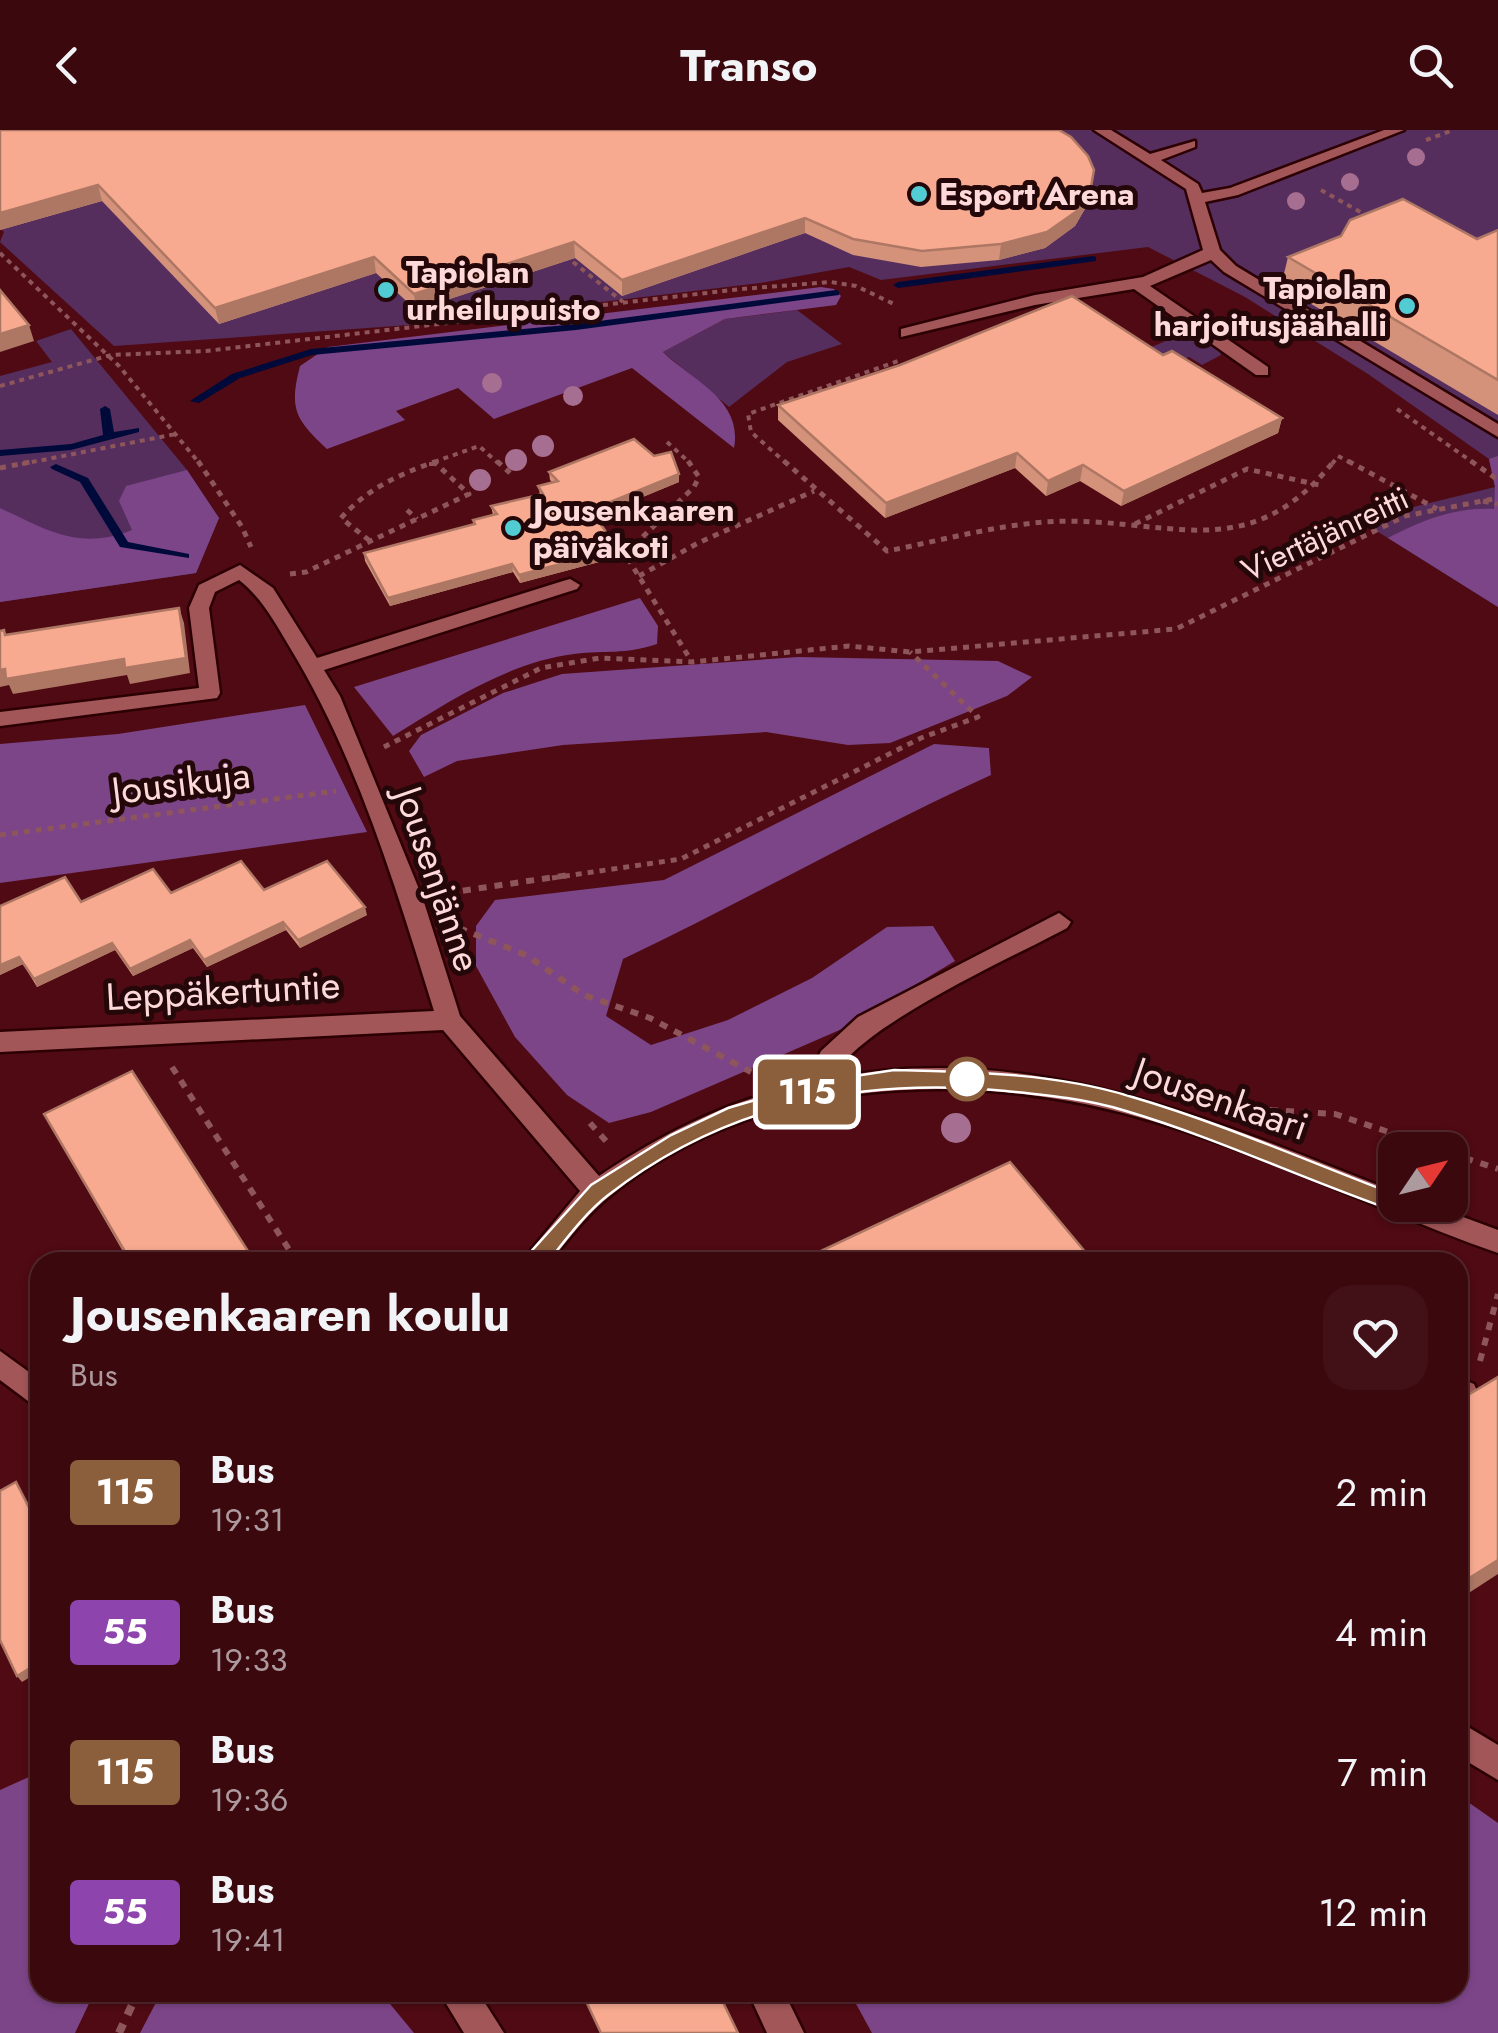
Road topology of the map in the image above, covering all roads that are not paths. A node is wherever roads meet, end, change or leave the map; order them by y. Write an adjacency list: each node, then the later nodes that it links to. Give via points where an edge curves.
1 (1101, 130): 4 (street)
2 (1179, 130): 4 (street, via 1171,133 1190,144)
3 (1397, 130): 5 (street, via 1233,192)
4 (1151, 159): 5 (street)
5 (1199, 198): 6 (street)
6 (1212, 252): 7 (street, via 1186,270); 10 (street, via 1250,282)
7 (1140, 286): 8 (street, via 1036,300); 9 (street)
8 (907, 334)
9 (1262, 370)
10 (1498, 432)
11 (570, 585): 12 (street)
12 (313, 666): 13 (street, Jousenjänne, via 266,592 240,571 206,588 199,608 210,693); 15 (street, Jousenjänne, via 370,787)
13 (0, 719)
14 (1058, 922): 17 (street, via 866,1024 830,1058)
15 (449, 1020): 16 (street, Leppäkertuntie); 18 (street, Jousenjänne)
16 (0, 1042)
17 (816, 1089): 18 (street, Jousenkaari, via 734,1114); 19 (street, Jousenkaari, via 894,1078 1048,1087 1126,1103)
18 (598, 1191): 22 (street, Jousenkaari)
19 (1378, 1197)
20 (1445, 1222): 21 (street, Jousenkaari)
21 (1498, 1242)
22 (543, 1252)
23 (0, 1363): 24 (street)
24 (30, 1388)
25 (1468, 1744): 26 (street)
26 (1498, 1764)
27 (463, 2002): 29 (street)
28 (769, 2002): 30 (street)
29 (486, 2033)
30 (786, 2033)

